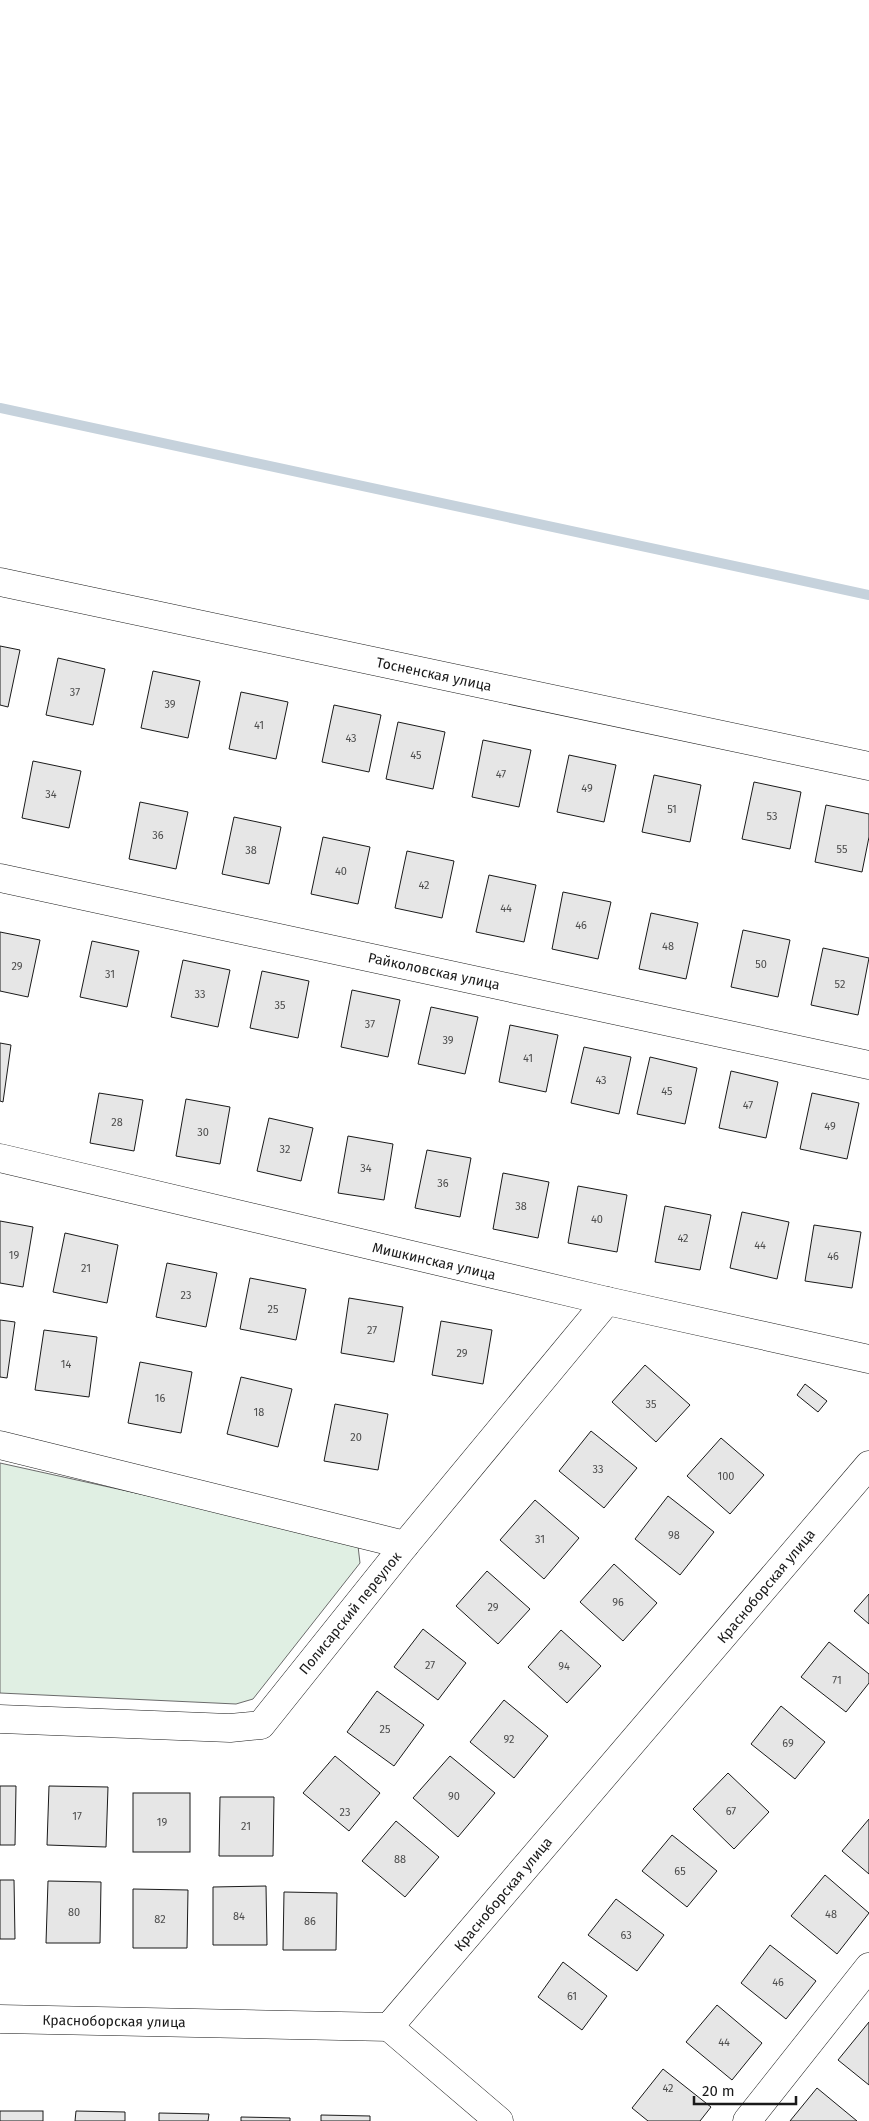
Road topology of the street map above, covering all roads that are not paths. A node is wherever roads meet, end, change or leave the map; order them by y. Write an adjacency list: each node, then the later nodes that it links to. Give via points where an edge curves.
1 (0, 582): 2 (street, Тосненская улица)
2 (869, 766)
3 (0, 878): 4 (street, Райколовская улица)
4 (869, 1065)
5 (0, 1158): 6 (street, Мишкинская улица)
6 (607, 1301): 7 (street, Мишкинская улица); 10 (street, Полисарский переулок)
7 (869, 1359)
8 (0, 1445): 10 (street)
9 (869, 1464): 14 (street, Красноборская улица)
10 (405, 1545): 11 (street, Полисарский переулок, via 260,1725 230,1728)
11 (0, 1719)
12 (869, 1966): 16 (street)
13 (0, 2018): 14 (street, Красноборская улица)
14 (389, 2027): 15 (street)
15 (499, 2121)
16 (748, 2121)

